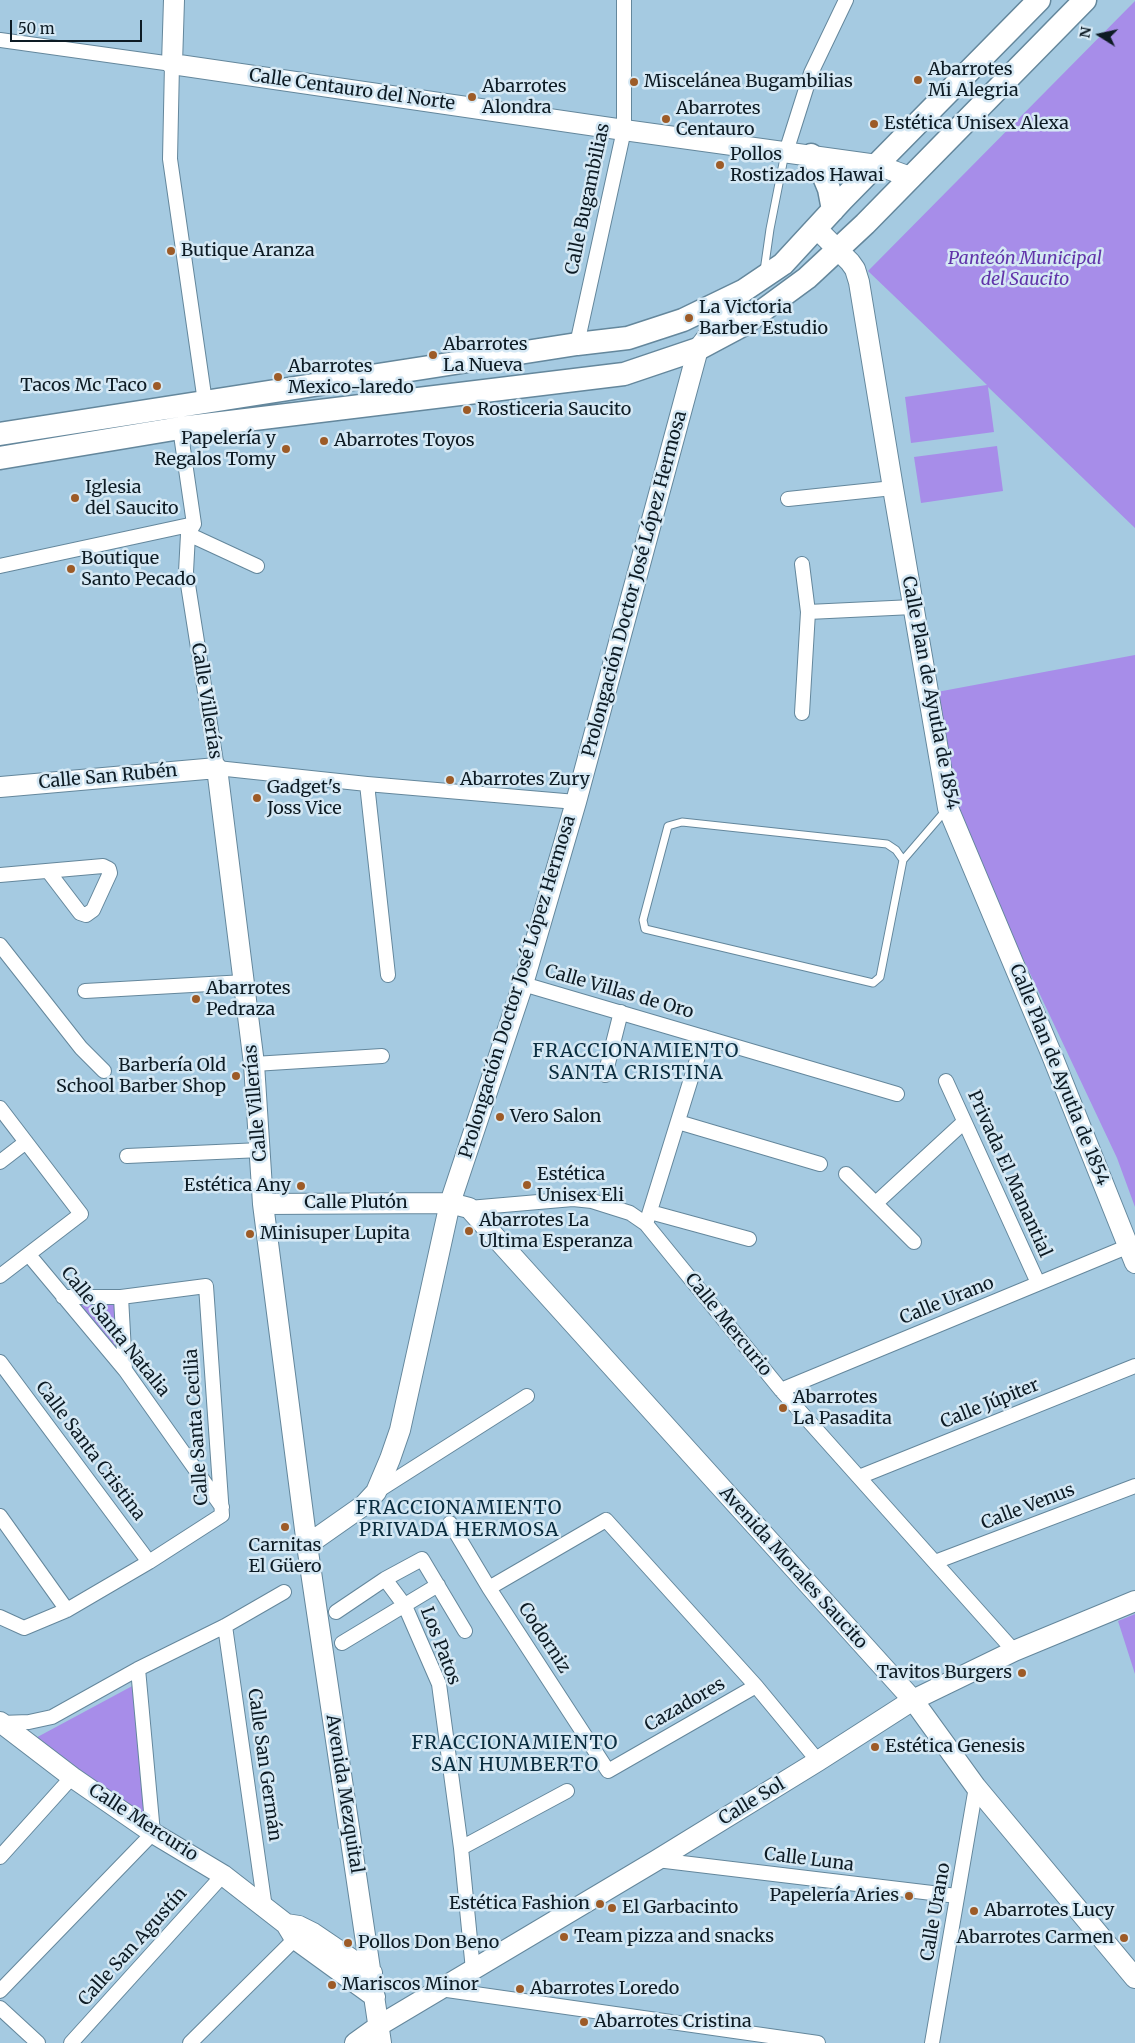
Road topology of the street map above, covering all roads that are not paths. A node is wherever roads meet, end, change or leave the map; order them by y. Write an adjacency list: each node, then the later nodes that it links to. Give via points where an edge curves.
1 (174, 0): 7 (main road)
2 (624, 0): 8 (street, Calle Bugambilias)
3 (846, 0): 9 (street, via 811,73)
4 (1039, 0): 11 (main road)
5 (1085, 0): 12 (main road)
6 (0, 40): 7 (street, Calle Centauro del Norte)
7 (172, 64): 8 (main road, Calle Centauro del Norte); 20 (street, via 170,159)
8 (624, 130): 9 (main road, Calle Centauro del Norte); 18 (street, Calle Bugambilias)
9 (786, 152): 10 (main road, Calle Centauro del Norte); 16 (lane)
10 (811, 155): 11 (main road, Calle Centauro del Norte); 13 (main road, via 829,189)
11 (877, 165): 12 (main road, Calle Centauro del Norte); 13 (main road)
12 (910, 177): 15 (main road)
13 (833, 210): 14 (main road)
14 (817, 229): 15 (main road, Calle Plan de Ayutla de 1854); 16 (main road, via 783,264)
15 (838, 250): 19 (main road, via 807,278 743,325); 24 (main road, Calle Plan de Ayutla de 1854, via 855,270 859,282)
16 (763, 278): 17 (main road)
17 (743, 291): 18 (main road, via 683,320 628,338); 19 (main road, Prolongación Doctor José López Hermosa)
18 (577, 344): 20 (main road)
19 (698, 349): 21 (main road, via 624,374); 36 (main road, Prolongación Doctor José López Hermosa)
20 (205, 402): 22 (main road)
21 (180, 428): 23 (main road); 26 (street, Calle Villerías)
22 (0, 434)
23 (0, 458)
24 (893, 488): 25 (street); 30 (main road, Calle Plan de Ayutla de 1854)
25 (788, 499)
26 (191, 529): 28 (street); 29 (street); 33 (street, Calle Villerías, via 186,572)
27 (802, 564): 31 (street)
28 (0, 566)
29 (257, 566)
30 (913, 607): 31 (street); 37 (main road, Calle Plan de Ayutla de 1854)
31 (808, 612): 32 (street)
32 (802, 713)
33 (217, 768): 34 (street); 35 (main road, Calle San Rubén); 43 (main road, Calle Villerías)
34 (366, 784): 36 (street); 42 (street)
35 (0, 786)
36 (576, 802): 44 (main road, Prolongación Doctor José López Hermosa)
37 (948, 808): 38 (lane); 70 (main road, Calle Plan de Ayutla de 1854)
38 (903, 860): 38 (lane, via 880,977 873,983 645,928 643,920 668,826 682,822 887,844)
39 (48, 871): 39 (street, via 103,866 110,873 93,910 86,915 80,912); 40 (street)
40 (0, 874)
41 (0, 946): 50 (street, via 81,1048)
42 (388, 974)
43 (245, 982): 45 (street); 49 (main road, Calle Villerías)
44 (523, 984): 46 (street, Calle Villas de Oro); 63 (main road, Prolongación Doctor José López Hermosa)
45 (85, 991)
46 (621, 1012): 47 (street, Calle Villas de Oro); 51 (street)
47 (704, 1037): 53 (street, Calle Villas de Oro); 55 (street)
48 (382, 1056): 49 (street)
49 (254, 1064): 58 (main road, Calle Villerías)
50 (104, 1071)
51 (605, 1075)
52 (946, 1081): 56 (street, Privada El Manantial)
53 (897, 1094)
54 (0, 1108): 57 (street)
55 (678, 1122): 61 (street); 67 (street)
56 (964, 1122): 64 (street); 73 (street, Privada El Manantial)
57 (26, 1142): 60 (street); 71 (street, via 81,1214)
58 (261, 1150): 59 (street); 65 (main road, Calle Villerías)
59 (127, 1156)
60 (0, 1162)
61 (820, 1164)
62 (846, 1174): 64 (street)
63 (450, 1203): 65 (main road, Calle Plutón); 66 (main road); 83 (main road, Prolongación Doctor José López Hermosa, via 400,1430)
64 (876, 1203): 69 (street)
65 (263, 1204): 87 (main road, Calle Villerías)
66 (469, 1208): 67 (street, Calle Mercurio, via 592,1200); 105 (main road, Avenida Morales Saucito)
67 (648, 1218): 68 (street); 79 (street, Calle Mercurio)
68 (750, 1239)
69 (914, 1242)
70 (1132, 1254): 73 (street, Calle Urano)
71 (29, 1255): 72 (street); 74 (street, Calle Santa Natalia)
72 (0, 1276)
73 (1038, 1283): 79 (street, Calle Urano)
74 (62, 1297): 75 (street, Calle Santa Cecilia); 78 (street, Calle Santa Natalia)
75 (121, 1297): 78 (street); 84 (street, Calle Santa Cecilia, via 206,1286)
76 (0, 1362): 88 (street, Calle Santa Cristina)
77 (1135, 1366): 81 (street, Calle Júpiter)
78 (125, 1370): 84 (street, Calle Santa Natalia)
79 (780, 1390): 81 (street, Calle Mercurio)
80 (527, 1396): 83 (street)
81 (859, 1477): 89 (street, Calle Mercurio)
82 (1135, 1486): 89 (street, Calle Venus)
83 (376, 1492): 87 (main road, via 364,1505)
84 (222, 1508): 88 (street, Calle Santa Cecilia, via 222,1515)
85 (0, 1516): 96 (street)
86 (450, 1523): 92 (street, Codorniz)
87 (307, 1545): 121 (main road, Avenida Mezquital)
88 (149, 1562): 96 (street, Calle Santa Cecilia)
89 (935, 1562): 102 (street, Calle Mercurio)
90 (385, 1579): 91 (street, via 422,1559); 95 (street, Los Patos); 97 (street)
91 (438, 1585): 95 (street); 100 (street)
92 (489, 1588): 104 (street, via 606,1520); 108 (street, Codorniz)
93 (284, 1592): 99 (street)
94 (1135, 1601): 102 (main road, Calle Sol)
95 (405, 1606): 101 (street); 113 (street, Los Patos, via 439,1684)
96 (67, 1610): 98 (street, Calle Santa Cecilia, via 24,1628)
97 (336, 1612)
98 (0, 1617)
99 (226, 1626): 103 (street); 118 (street, Calle San Germán)
100 (465, 1631)
101 (342, 1643)
102 (1014, 1651): 105 (main road, Calle Sol)
103 (138, 1669): 106 (street, via 52,1717); 112 (street)
104 (756, 1686): 107 (street); 108 (street, Cazadores)
105 (913, 1700): 107 (main road, Calle Sol); 110 (main road, Avenida Morales Saucito)
106 (0, 1723): 109 (main road, Calle Mercurio)
107 (818, 1761): 115 (main road, Calle Sol)
108 (608, 1772)
109 (72, 1776): 112 (main road, Calle Mercurio); 114 (street)
110 (976, 1787): 117 (street, Calle Urano); 122 (main road, Avenida Morales Saucito)
111 (567, 1791): 113 (street)
112 (152, 1833): 116 (main road, Calle Mercurio); 124 (street)
113 (461, 1848): 120 (street, Los Patos)
114 (0, 1857)
115 (657, 1860): 117 (street, Calle Luna); 120 (main road, Calle Sol)
116 (224, 1875): 118 (main road, Calle Mercurio); 129 (street, Calle San Agustín)
117 (957, 1896): 133 (street, Calle Urano)
118 (265, 1908): 119 (main road, Calle Mercurio)
119 (295, 1931): 121 (main road, Calle Mercurio); 125 (main road, Calle Mercurio); 130 (street)
120 (473, 1970): 123 (main road, Calle Sol)
121 (372, 1973): 125 (main road, Avenida Mezquital)
122 (1135, 1978)
123 (440, 1989): 127 (main road, Calle Sol); 132 (street)
124 (0, 1991)
125 (375, 1998): 127 (main road, Avenida Mezquital)
126 (0, 2008): 128 (street)
127 (380, 2034): 131 (main road, Calle Sol)
128 (38, 2043)
129 (71, 2043)
130 (190, 2043)
131 (355, 2043)
132 (818, 2043)
133 (932, 2043)

